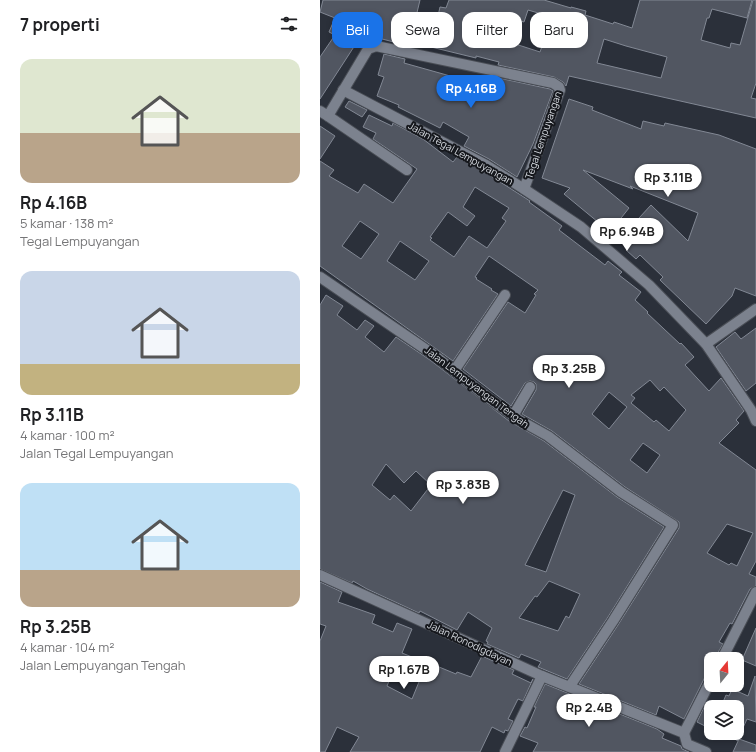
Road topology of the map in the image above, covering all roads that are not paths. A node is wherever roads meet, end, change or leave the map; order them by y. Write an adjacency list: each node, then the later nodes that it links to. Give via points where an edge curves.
1 (343, 90): 2 (street); 4 (street, Jalan Tegal Lempuyangan, via 486,165); 4 (street, Tegal Lempuyangan, via 368,49 376,46 557,84 560,90)
2 (322, 113): 3 (street)
3 (407, 170)
4 (524, 189): 8 (street, Jalan Tegal Lempuyangan, via 581,227 649,285)
5 (320, 277): 9 (street, Jalan Lempuyangan Tengah)
6 (505, 295): 9 (street)
7 (756, 309): 8 (street)
8 (706, 344): 12 (street, Jalan Tegal Lempuyangan)
9 (454, 371): 11 (street, Jalan Lempuyangan Tengah)
10 (530, 387): 11 (street)
11 (513, 416): 17 (street, Jalan Lempuyangan Tengah, via 548,436 621,492 673,525)
12 (756, 421)
13 (320, 575): 16 (street, Jalan Ronodigdayan)
14 (756, 592): 15 (street)
15 (726, 652)
16 (542, 676): 17 (street, Jalan Ronodigdayan); 20 (street)
17 (570, 686): 19 (street, Jalan Ronodigdayan)
18 (705, 692): 19 (street)
19 (684, 733): 21 (street, via 687,744)
20 (505, 752)
21 (706, 752)

